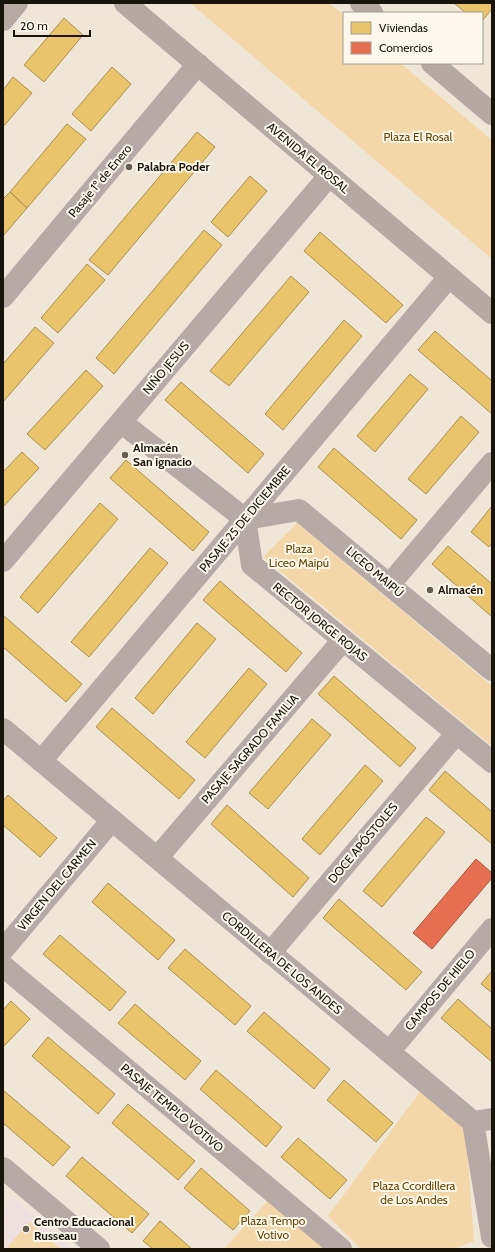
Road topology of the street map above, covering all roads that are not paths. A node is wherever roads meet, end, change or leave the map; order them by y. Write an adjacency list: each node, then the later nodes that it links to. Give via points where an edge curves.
1 (17, 3): 5 (street)
2 (125, 3): 6 (street, AVENIDA EL ROSAL)
3 (361, 3): 4 (street)
4 (371, 12)
5 (3, 20)
6 (198, 64): 9 (street, AVENIDA EL ROSAL); 11 (street, Pasaje 1º de Enero)
7 (433, 64): 8 (street)
8 (492, 114)
9 (329, 176): 10 (street, AVENIDA EL ROSAL); 13 (street, NIÑO JESUS)
10 (449, 277): 12 (street, AVENIDA EL ROSAL); 15 (street, PASAJE 25 DE DICIEMBRE)
11 (3, 297)
12 (492, 313)
13 (121, 422): 15 (street); 16 (street, NIÑO JESUS)
14 (492, 463): 17 (street)
15 (245, 519): 17 (street, LICEO MAIPÚ, via 299,510); 18 (street, RECTOR JORGE ROJAS, via 252,565); 22 (street, PASAJE 25 DE DICIEMBRE)
16 (3, 561)
17 (390, 584): 19 (street, LICEO MAIPÚ)
18 (343, 640): 21 (street, RECTOR JORGE ROJAS); 25 (street, PASAJE SAGRADO FAMILIA)
19 (492, 670)
20 (3, 729): 22 (street, CORDILLERA DE LOS ANDES)
21 (456, 734): 23 (street, RECTOR JORGE ROJAS); 28 (street, DOCE APÓSTOLES)
22 (41, 761): 24 (street, CORDILLERA DE LOS ANDES)
23 (492, 762)
24 (112, 820): 25 (street, CORDILLERA DE LOS ANDES); 27 (street, VIRGEN DEL CARMEN)
25 (156, 858): 28 (street, CORDILLERA DE LOS ANDES)
26 (492, 929): 30 (street, CAMPOS DE HIELO)
27 (3, 950)
28 (270, 953): 30 (street, CORDILLERA DE LOS ANDES)
29 (3, 966): 35 (street, PASAJE TEMPLO VOTIVO)
30 (389, 1052): 31 (street, CORDILLERA DE LOS ANDES)
31 (482, 1121): 33 (street, CORDILLERA DE LOS ANDES)
32 (6, 1178): 34 (street)
33 (492, 1237)
34 (99, 1249)
35 (340, 1249)

